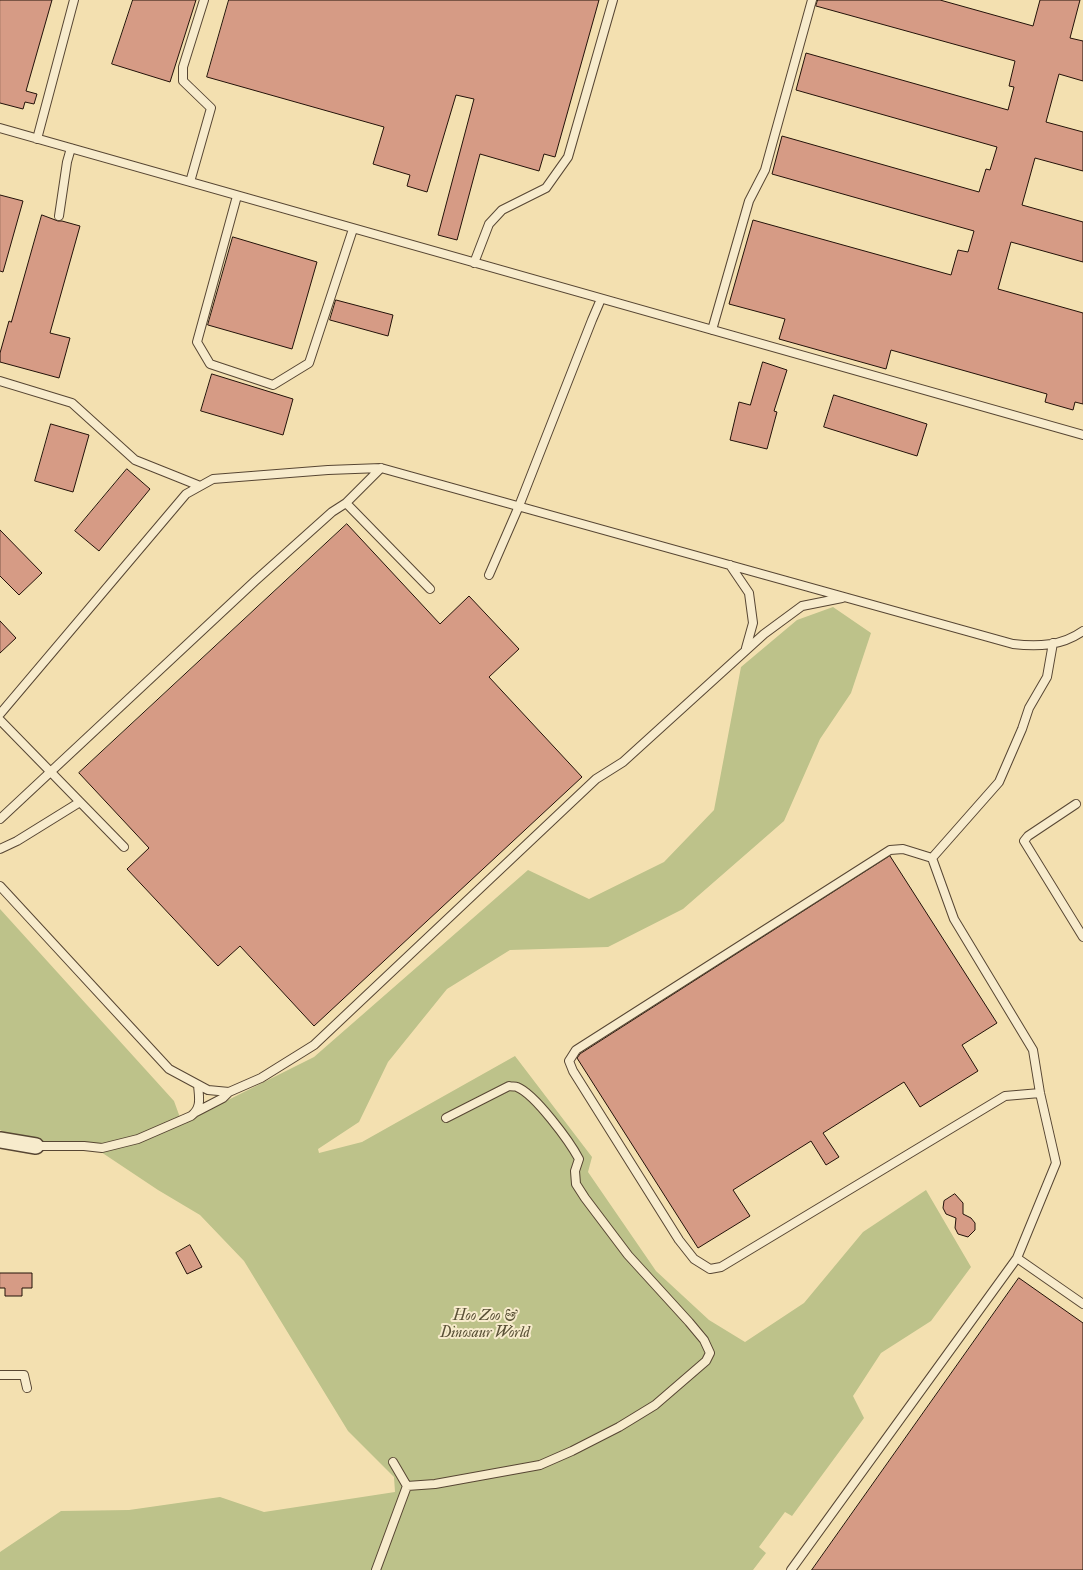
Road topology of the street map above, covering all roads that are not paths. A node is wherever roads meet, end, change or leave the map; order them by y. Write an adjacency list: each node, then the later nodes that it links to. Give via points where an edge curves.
1 (74, 0): 6 (lane)
2 (204, 0): 8 (lane, via 183,67 183,81 211,108)
3 (613, 0): 12 (lane, via 568,158 546,188 502,210 489,224)
4 (812, 0): 14 (lane, via 765,170 749,201)
5 (0, 128): 6 (lane)
6 (36, 139): 7 (lane)
7 (71, 148): 8 (lane); 10 (lane)
8 (190, 182): 9 (lane)
9 (237, 196): 11 (lane); 11 (lane, via 198,342 210,364 273,385 309,363)
10 (59, 216)
11 (353, 229): 12 (lane)
12 (474, 263): 13 (lane)
13 (601, 299): 14 (lane); 20 (lane)
14 (712, 330): 16 (lane)
15 (0, 381): 18 (lane, via 72,403 135,460)
16 (1083, 435)
17 (381, 468): 18 (lane, via 213,479); 19 (lane); 20 (lane)
18 (200, 486): 28 (lane, via 186,494)
19 (346, 503): 23 (lane); 30 (lane, via 255,581)
20 (519, 506): 21 (lane); 22 (lane)
21 (730, 565): 24 (lane); 27 (lane, via 749,593 753,623)
22 (489, 575)
23 (430, 588)
24 (844, 597): 26 (lane, via 1013,644 1037,646); 27 (lane, via 802,606)
25 (1083, 630): 26 (lane, via 1072,638)
26 (1053, 643): 36 (lane, via 1047,677 1029,708 999,782)
27 (746, 650): 40 (lane, via 623,762 596,779 314,1045 261,1078)
28 (0, 714)
29 (0, 720): 30 (lane)
30 (50, 772): 31 (lane); 33 (lane)
31 (80, 802): 34 (lane); 35 (lane, via 17,842)
32 (1076, 804): 38 (lane, via 1024,841)
33 (0, 819)
34 (124, 848)
35 (0, 849)
36 (932, 858): 41 (lane, via 954,919 1033,1050); 41 (lane, via 903,849 890,850 576,1050 569,1061 573,1071 679,1240 694,1259 710,1269 721,1267 1005,1096)
37 (0, 886): 39 (lane, via 169,1069)
38 (1083, 937)
39 (198, 1085): 40 (lane, via 208,1090); 42 (lane, via 200,1103)
40 (229, 1092): 42 (lane)
41 (1040, 1093): 46 (lane, via 1056,1163)
42 (196, 1112): 45 (lane, via 138,1138 102,1148)
43 (446, 1118): 51 (lane, via 509,1086 518,1087 532,1097 574,1149 579,1159 575,1170 576,1184 585,1198 628,1255 690,1322 710,1353 706,1361 655,1405 572,1452 540,1465)
44 (0, 1140): 45 (street)
45 (36, 1146)
46 (1017, 1258): 47 (lane); 53 (lane)
47 (1083, 1304)
48 (0, 1375): 49 (lane, via 24,1375)
49 (27, 1388)
50 (392, 1462): 51 (lane)
51 (407, 1486): 52 (lane)
52 (376, 1570)
53 (791, 1570)

